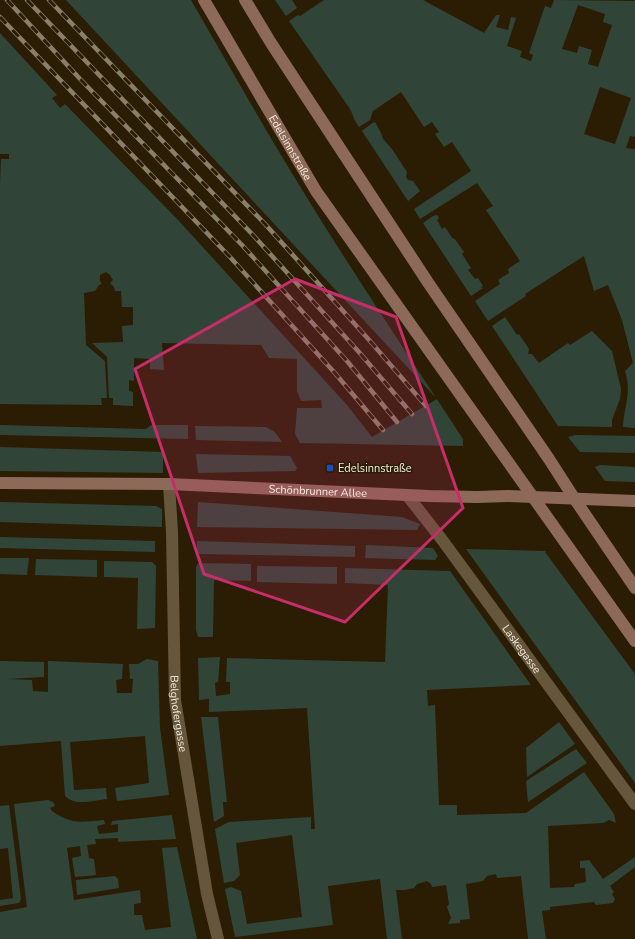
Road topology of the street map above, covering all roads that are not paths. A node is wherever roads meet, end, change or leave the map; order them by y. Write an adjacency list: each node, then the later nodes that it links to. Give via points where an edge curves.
1 (204, 0): 6 (main road, Edelsinnstraße, via 316,191)
2 (245, 0): 7 (main road, via 429,284)
3 (0, 483): 4 (main road, Schönbrunner Allee)
4 (169, 484): 5 (main road, Schönbrunner Allee); 12 (street, Belghofergasse, via 175,700)
5 (407, 495): 6 (main road, Schönbrunner Allee); 11 (street, Laskegasse)
6 (532, 497): 7 (main road, Schönbrunner Allee); 10 (main road, Edelsinnstraße)
7 (574, 498): 8 (main road, Schönbrunner Allee); 9 (main road)
8 (635, 501)
9 (635, 588)
10 (635, 641)
11 (635, 804)
12 (218, 939)

